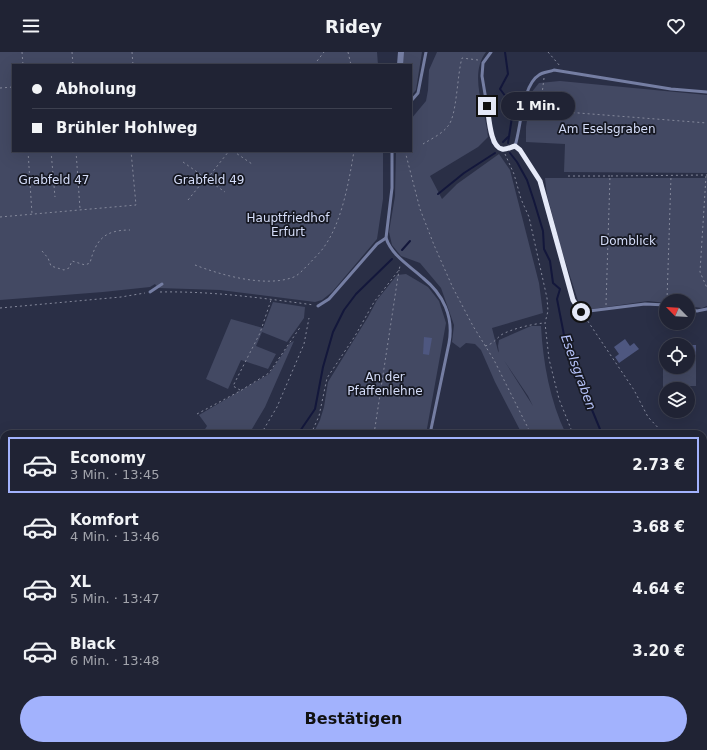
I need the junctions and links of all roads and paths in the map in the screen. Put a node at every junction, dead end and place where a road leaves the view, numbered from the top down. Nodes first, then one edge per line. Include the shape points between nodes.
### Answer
1 (22, 52) edge
2 (72, 52) edge
3 (132, 52) edge
4 (324, 52) edge
5 (348, 52) edge
6 (400, 52) edge
7 (426, 52) edge
8 (491, 52) edge
9 (548, 52) edge
10 (484, 61) junction
11 (23, 64) edge
12 (73, 64) edge
13 (133, 64) edge
14 (315, 64) edge
15 (351, 64) edge
16 (400, 64) edge
17 (545, 73) junction
18 (567, 74) junction
19 (12, 87) edge
20 (0, 88) edge
21 (707, 92) edge
22 (412, 100) edge
23 (707, 123) edge
24 (423, 144) dead end
25 (515, 146) junction
26 (504, 150) junction
27 (28, 152) edge
28 (51, 152) edge
29 (76, 152) edge
30 (131, 152) edge
31 (228, 152) edge
32 (234, 152) edge
33 (354, 152) edge
34 (392, 152) edge
35 (405, 152) edge
36 (184, 162) dead end
37 (252, 164) dead end
38 (671, 175) junction
39 (707, 175) edge
40 (568, 176) dead end
41 (610, 176) junction
42 (206, 179) junction
43 (225, 192) dead end
44 (55, 197) dead end
45 (188, 200) dead end
46 (80, 210) junction
47 (32, 215) junction
48 (0, 217) edge
49 (130, 230) dead end
50 (386, 238) junction
51 (42, 251) dead end
52 (401, 260) junction
53 (195, 266) dead end
54 (399, 270) junction
55 (162, 284) dead end
56 (707, 288) edge
57 (150, 292) junction
58 (667, 294) edge
59 (271, 299) junction
60 (659, 305) edge
61 (318, 306) joint
62 (0, 308) edge
63 (606, 309) junction
64 (707, 309) edge
65 (695, 311) edge
66 (581, 312) junction
67 (309, 318) dead end
68 (545, 323) junction
69 (301, 326) dead end
70 (485, 346) junction
71 (240, 391) junction
72 (196, 414) dead end
73 (263, 430) edge
74 (313, 430) edge
75 (375, 430) edge
76 (431, 430) edge
77 (528, 430) edge
78 (571, 430) edge
79 (660, 430) edge

1 - 11 path
2 - 12 path
3 - 13 path
4 - 14 path
5 - 15 path
6 - 16 street
7 - 22 lane via 418,93
8 - 10 lane
9 - 18 path
10 - 24 path via 462,58 453,118 443,131
10 - 26 lane via 482,76 493,142
17 - 18 lane via 554,70
17 - 23 path via 540,110
17 - 25 lane via 539,75 531,84 524,100
18 - 21 lane
19 - 20 path
25 - 26 lane
25 - 66 lane via 540,181 573,300
26 - 68 path via 530,218 547,298 548,311
27 - 47 path
28 - 44 path
29 - 46 path
30 - 46 path via 136,206
31 - 42 path
32 - 37 path
33 - 53 path via 347,192 330,238 324,248 298,274 277,281 258,280 230,277
34 - 50 lane via 392,188
35 - 70 path via 420,209 434,245 456,294
36 - 42 path
38 - 39 path
38 - 41 path
38 - 58 path
39 - 56 path via 700,272
40 - 41 path
41 - 63 path
42 - 43 path
42 - 45 path
46 - 47 path
47 - 48 path
49 - 51 path via 115,230 104,236 93,252 90,263 85,265 72,261 69,268 64,270 51,266
50 - 52 lane via 388,245
50 - 61 lane via 377,244 330,299
52 - 54 path
52 - 76 lane via 424,278 443,300 450,325 450,338
54 - 74 path via 374,302 327,378 319,416
54 - 75 path
55 - 57 lane
57 - 59 path via 196,291
57 - 62 path
59 - 61 path
59 - 71 path via 260,333 232,386
60 - 63 lane
63 - 66 lane
64 - 65 lane
66 - 79 path via 634,390 648,416
67 - 73 path via 304,344 277,408
68 - 70 path via 508,332 491,345
68 - 78 path via 549,359 561,405
69 - 71 path via 269,372
70 - 77 path
71 - 72 path

